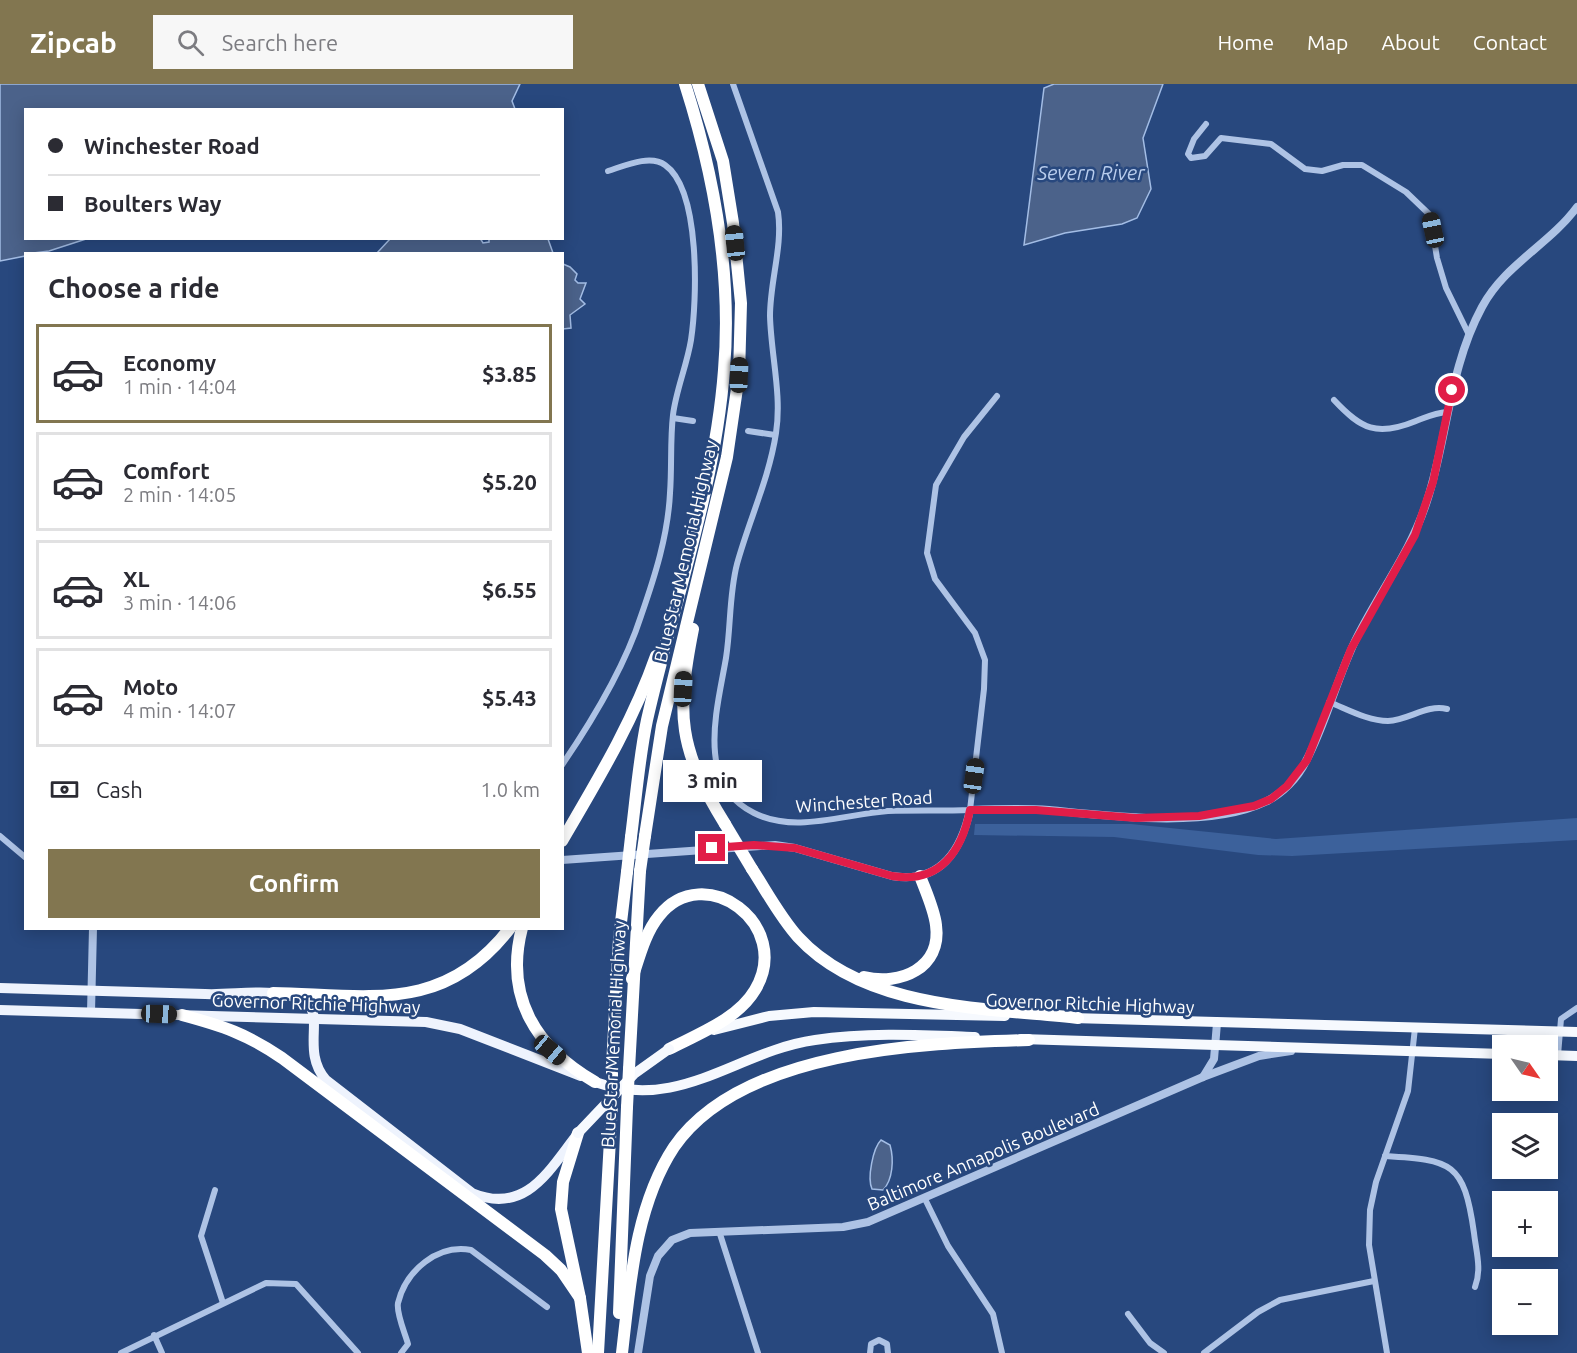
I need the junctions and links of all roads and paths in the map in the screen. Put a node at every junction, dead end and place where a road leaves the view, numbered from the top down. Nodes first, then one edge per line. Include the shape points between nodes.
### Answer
1 (685, 84) edge
2 (698, 84) edge
3 (733, 84) edge
4 (1206, 124) dead end
5 (608, 171) dead end
6 (1577, 207) edge
7 (1469, 335) junction
8 (997, 396) dead end
9 (1334, 400) dead end
10 (1447, 412) junction
11 (673, 418) junction
12 (693, 421) dead end
13 (748, 431) dead end
14 (775, 435) junction
15 (727, 457) junction
16 (680, 593) junction
17 (1329, 702) junction
18 (1447, 709) dead end
19 (564, 762) edge
20 (970, 810) junction
21 (0, 836) edge
22 (564, 838) edge
23 (24, 856) edge
24 (564, 860) edge
25 (920, 876) junction
26 (93, 930) edge
27 (508, 930) edge
28 (522, 930) edge
29 (825, 960) junction
30 (632, 979) junction
31 (0, 988) edge
32 (91, 990) junction
33 (273, 993) junction
34 (1577, 1008) edge
35 (0, 1010) edge
36 (91, 1012) junction
37 (182, 1015) junction
38 (1078, 1018) junction
39 (314, 1021) junction
40 (1217, 1023) junction
41 (1415, 1028) junction
42 (1558, 1031) junction
43 (1577, 1032) edge
44 (1557, 1035) edge
45 (1029, 1040) junction
46 (1215, 1045) junction
47 (1308, 1048) junction
48 (669, 1050) junction
49 (1414, 1052) junction
50 (1492, 1054) edge
51 (1558, 1055) edge
52 (1577, 1056) edge
53 (1203, 1077) junction
54 (595, 1082) junction
55 (578, 1133) junction
56 (1385, 1156) junction
57 (215, 1190) dead end
58 (926, 1199) junction
59 (719, 1231) junction
60 (1374, 1281) junction
61 (1475, 1287) dead end
62 (580, 1298) junction
63 (223, 1303) junction
64 (547, 1307) dead end
65 (1128, 1314) dead end
66 (154, 1335) junction
67 (121, 1353) edge
68 (162, 1353) edge
69 (358, 1353) edge
70 (401, 1353) edge
71 (588, 1353) edge
72 (598, 1353) edge
73 (620, 1353) edge
74 (638, 1353) edge
75 (758, 1353) edge
76 (870, 1353) edge
77 (888, 1353) edge
78 (1002, 1353) edge
79 (1164, 1353) edge
80 (1204, 1353) edge
81 (1387, 1353) edge

1 - 16 highway, Blue Star Memorial Highway via 707,164 726,298 724,370 712,453
2 - 15 highway, Blue Star Memorial Highway via 723,161 741,303 739,375
3 - 14 street, Winchester Road via 772,194 780,229 770,314 777,401
4 - 7 street via 1194,139 1188,154 1191,158 1205,156 1221,138 1254,140 1271,144 1305,169 1322,171 1362,165 1406,192 1430,215 1446,288
5 - 11 street via 632,163 664,164 677,178 687,206 696,276 694,313
6 - 7 street, Winchester Road via 1501,279 1482,306
7 - 10 street, Winchester Road
8 - 20 street via 964,437 936,485 927,552 935,579 975,633 985,660
9 - 10 street via 1354,421 1380,430
10 - 17 street, Winchester Road via 1433,482 1418,528 1357,637
11 - 12 street
11 - 19 street via 667,523 654,578 619,664
13 - 14 street
14 - 20 street, Winchester Road via 730,597 713,753 717,772 743,807 781,822 814,822 891,811
15 - 29 highway, bridge via 684,674 684,735 703,789 752,869 799,938
15 - 30 highway, Blue Star Memorial Highway, bridge via 662,726 640,871
16 - 22 highway via 644,690
16 - 72 highway, Blue Star Memorial Highway, bridge via 647,722 619,939
17 - 18 street via 1387,721 1436,706
17 - 20 street, Winchester Road via 1300,770 1279,793 1254,806 1215,814 1136,818 1036,810
20 - 25 street via 957,849 943,864
21 - 23 street
24 - 25 street via 775,845 892,876
25 - 29 highway via 936,926 932,952 919,970 890,980 872,979
26 - 32 street
27 - 33 highway via 470,970 416,993
28 - 54 highway via 518,986 530,1021 550,1050
29 - 38 highway via 869,985 937,1003
30 - 48 highway via 659,915 688,897 712,896 735,905 750,915 760,932 765,954 755,991 726,1017
30 - 73 highway, Blue Star Memorial Highway, bridge
31 - 32 main road, Governor Ritchie Highway
32 - 33 main road, Governor Ritchie Highway
32 - 36 street
33 - 39 main road, Governor Ritchie Highway via 308,1004
34 - 42 street via 1561,1019
35 - 36 main road, Governor Ritchie Highway
36 - 37 main road, Governor Ritchie Highway
37 - 39 main road, Governor Ritchie Highway
37 - 62 highway via 252,1037 282,1058 545,1255
38 - 40 highway, Governor Ritchie Highway
38 - 48 highway, Governor Ritchie Highway via 813,1012 769,1016 723,1027
39 - 54 main road, Governor Ritchie Highway via 426,1022 460,1029
39 - 55 main road via 313,1055 321,1075 472,1194 498,1201 525,1193
40 - 41 highway, Governor Ritchie Highway
40 - 46 street
41 - 42 highway, Governor Ritchie Highway
41 - 49 street
42 - 43 highway, Governor Ritchie Highway
42 - 44 street
45 - 46 highway, Governor Ritchie Highway
45 - 54 highway, Governor Ritchie Highway via 892,1034 814,1040 783,1047 680,1087 641,1090
45 - 73 highway via 917,1044 858,1053 770,1079 714,1107 675,1147 652,1193 629,1287
46 - 47 highway, Governor Ritchie Highway
46 - 53 street via 1214,1059
47 - 49 highway, Governor Ritchie Highway
47 - 53 street, Baltimore Annapolis Boulevard via 1259,1056
48 - 55 highway, Governor Ritchie Highway, bridge via 634,1074
49 - 50 highway, Governor Ritchie Highway
49 - 56 street via 1408,1091
51 - 52 highway
53 - 58 street, Baltimore Annapolis Boulevard
55 - 62 highway via 563,1182 561,1209
56 - 60 street via 1370,1210
56 - 61 street via 1428,1158 1441,1162 1461,1179 1480,1275
57 - 63 street via 201,1236
58 - 59 street, Baltimore Annapolis Boulevard via 886,1216 843,1227
58 - 78 street via 948,1246 993,1314
59 - 74 street, Baltimore Annapolis Boulevard via 682,1235 658,1256 647,1291
59 - 75 street
60 - 80 street via 1280,1300
60 - 81 street
62 - 71 highway
63 - 66 street
63 - 69 street via 266,1283 296,1284
64 - 70 street via 471,1250 458,1247 438,1252 412,1273 398,1304 408,1344
65 - 79 street via 1150,1343
66 - 67 street
66 - 68 street
76 - 77 street via 871,1344 879,1340 887,1344

